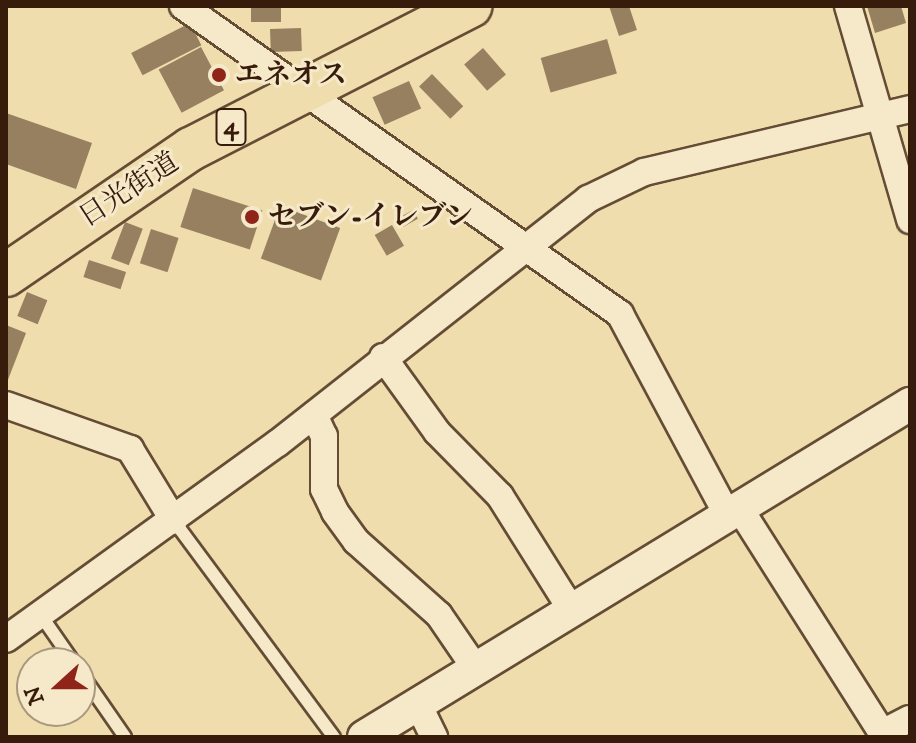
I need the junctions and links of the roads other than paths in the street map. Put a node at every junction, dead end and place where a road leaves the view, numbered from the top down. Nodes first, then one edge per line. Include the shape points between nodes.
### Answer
1 (183, 6) edge
2 (471, 6) edge
3 (848, 6) edge
4 (299, 90) junction
5 (910, 109) edge
6 (879, 116) junction
7 (910, 220) edge
8 (525, 251) junction
9 (6, 275) edge
10 (383, 357) junction
11 (910, 404) edge
12 (6, 405) edge
13 (314, 415) junction
14 (734, 512) junction
15 (174, 521) junction
16 (572, 611) junction
17 (40, 614) junction
18 (6, 639) edge
19 (63, 647) edge
20 (476, 669) junction
21 (96, 695) edge
22 (418, 704) junction
23 (910, 719) edge
24 (125, 737) edge
25 (334, 737) edge
26 (364, 737) edge
27 (434, 737) edge

1 - 4 street
2 - 4 highway, 日光街道 / 4
3 - 6 street
4 - 8 street
4 - 9 highway, 日光街道 / 4 via 191,149
5 - 6 street
6 - 7 street
6 - 8 street via 644,172 588,199
8 - 10 street
8 - 14 street via 634,330
10 - 13 street
10 - 16 street via 437,432 500,496
11 - 14 street
12 - 15 street via 130,449
13 - 15 street
13 - 20 street via 324,436 324,489 335,512 356,541 439,615
14 - 16 street
14 - 23 street via 882,733
15 - 17 street
15 - 25 lane
16 - 20 street
17 - 18 street
17 - 19 lane
20 - 22 street
21 - 24 lane
22 - 26 street
22 - 27 street

